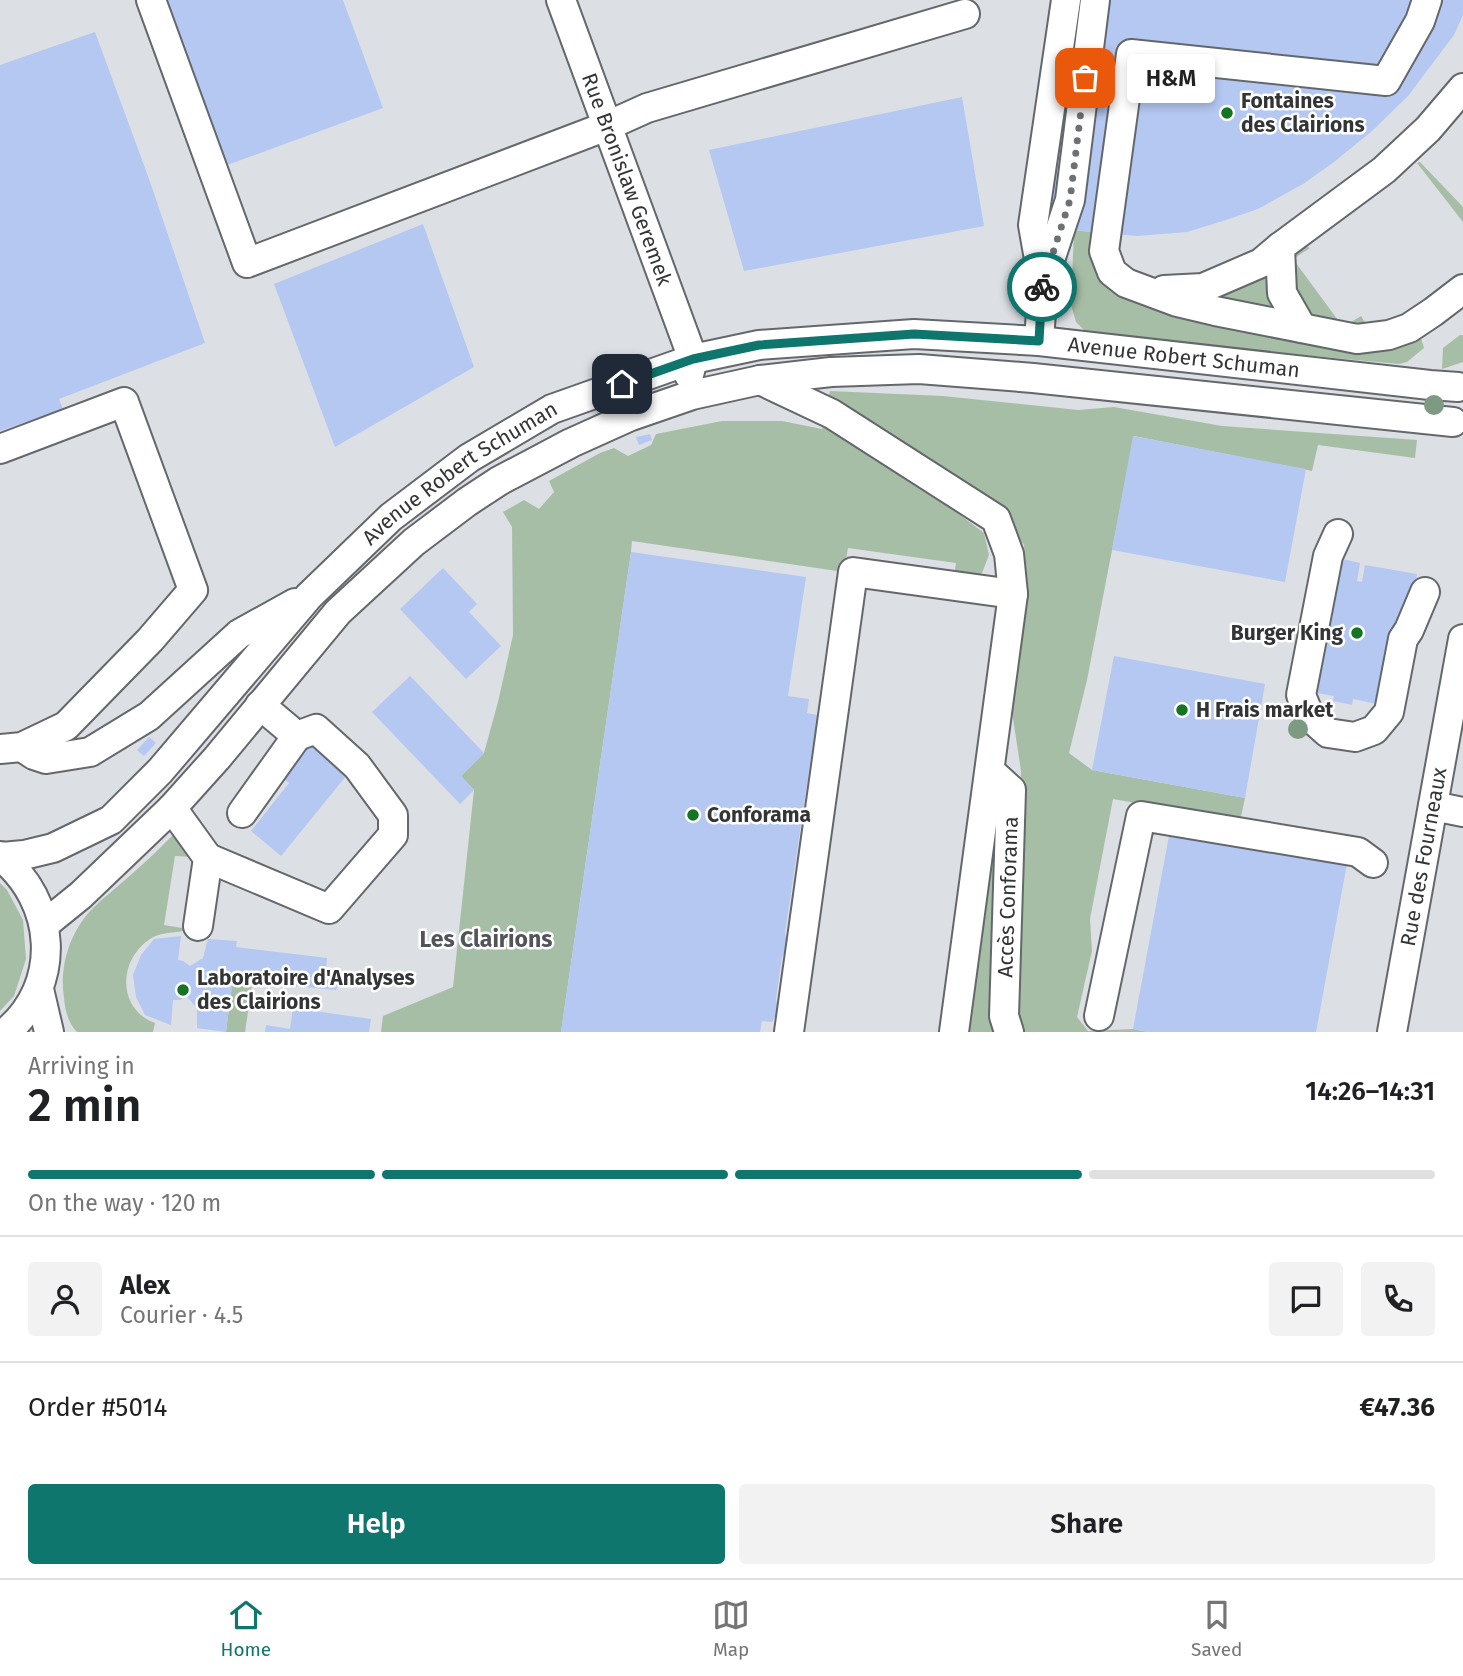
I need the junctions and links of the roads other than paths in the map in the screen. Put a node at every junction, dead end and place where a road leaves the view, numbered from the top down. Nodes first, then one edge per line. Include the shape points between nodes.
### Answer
1 (151, 0) edge
2 (561, 0) edge
3 (1066, 0) edge
4 (1095, 0) edge
5 (1427, 0) edge
6 (965, 14) dead end
7 (1463, 88) edge
8 (607, 126) junction
9 (1280, 247) junction
10 (1043, 282) junction
11 (1463, 289) edge
12 (1148, 291) junction
13 (1302, 328) junction
14 (1039, 341) junction
15 (693, 359) junction
16 (760, 380) junction
17 (1460, 384) edge
18 (631, 416) junction
19 (1458, 433) edge
20 (0, 449) edge
21 (1338, 534) dead end
22 (1425, 592) dead end
23 (1013, 594) junction
24 (309, 596) junction
25 (1463, 639) edge
26 (260, 705) junction
27 (85, 706) junction
28 (121, 733) junction
29 (297, 736) junction
30 (11, 748) edge
31 (990, 771) junction
32 (1433, 806) junction
33 (172, 808) junction
34 (1463, 812) edge
35 (242, 813) dead end
36 (1, 857) edge
37 (208, 858) junction
38 (1373, 863) dead end
39 (44, 925) junction
40 (198, 926) dead end
41 (39, 989) junction
42 (1099, 1016) dead end
43 (6, 1032) edge
44 (49, 1032) edge
45 (789, 1032) edge
46 (954, 1032) edge
47 (1009, 1032) edge
48 (1392, 1032) edge

1 - 8 street via 247,263
2 - 8 street, Rue Bronislaw Geremek
3 - 10 street via 1033,225
4 - 10 street via 1070,200
5 - 12 street via 1386,81 1131,54 1104,251 1112,272
6 - 8 street via 648,108
7 - 9 street via 1429,129 1384,170
8 - 15 street, Rue Bronislaw Geremek
9 - 12 street via 1261,263 1203,288
9 - 13 street via 1282,293
10 - 14 street
11 - 13 street via 1409,328 1389,335 1357,339
12 - 13 street via 1177,302
14 - 15 street, Avenue Robert Schuman via 914,334 759,345
14 - 17 street, Avenue Robert Schuman via 1430,385
15 - 18 street via 687,380
15 - 24 street, Avenue Robert Schuman via 552,409 469,458 391,517
16 - 18 street, Avenue Robert Schuman via 692,395
16 - 19 street, Avenue Robert Schuman via 919,369 1033,378
16 - 23 street via 832,414 996,519 1009,554
17 - 19 street via 1452,404
18 - 26 street, Avenue Robert Schuman via 499,481 414,542 338,612
20 - 27 street via 124,402 193,590
21 - 22 street via 1328,556 1301,695 1310,717 1328,733 1356,737 1374,730 1389,712 1404,639
23 - 31 street
23 - 45 street via 853,572
24 - 28 street via 239,634 149,716
24 - 36 street, Avenue Robert Schuman via 160,771 111,820 53,848
25 - 32 street, Rue des Fourneaux
26 - 29 street
26 - 33 street, Avenue Robert Schuman
27 - 28 street
27 - 30 street via 66,726
28 - 30 street via 90,752 46,759
29 - 35 street
29 - 37 street via 316,729 357,766 393,815 393,835 329,909
31 - 46 street
31 - 47 street, Accès Conforama via 1011,790 1004,1016
32 - 34 street
32 - 48 street, Rue des Fourneaux
33 - 37 street
33 - 39 street, Avenue Robert Schuman
36 - 39 street via 22,876
37 - 40 street
38 - 42 street via 1358,852 1142,816
39 - 41 street via 46,957
41 - 43 street via 19,1021
41 - 44 street

